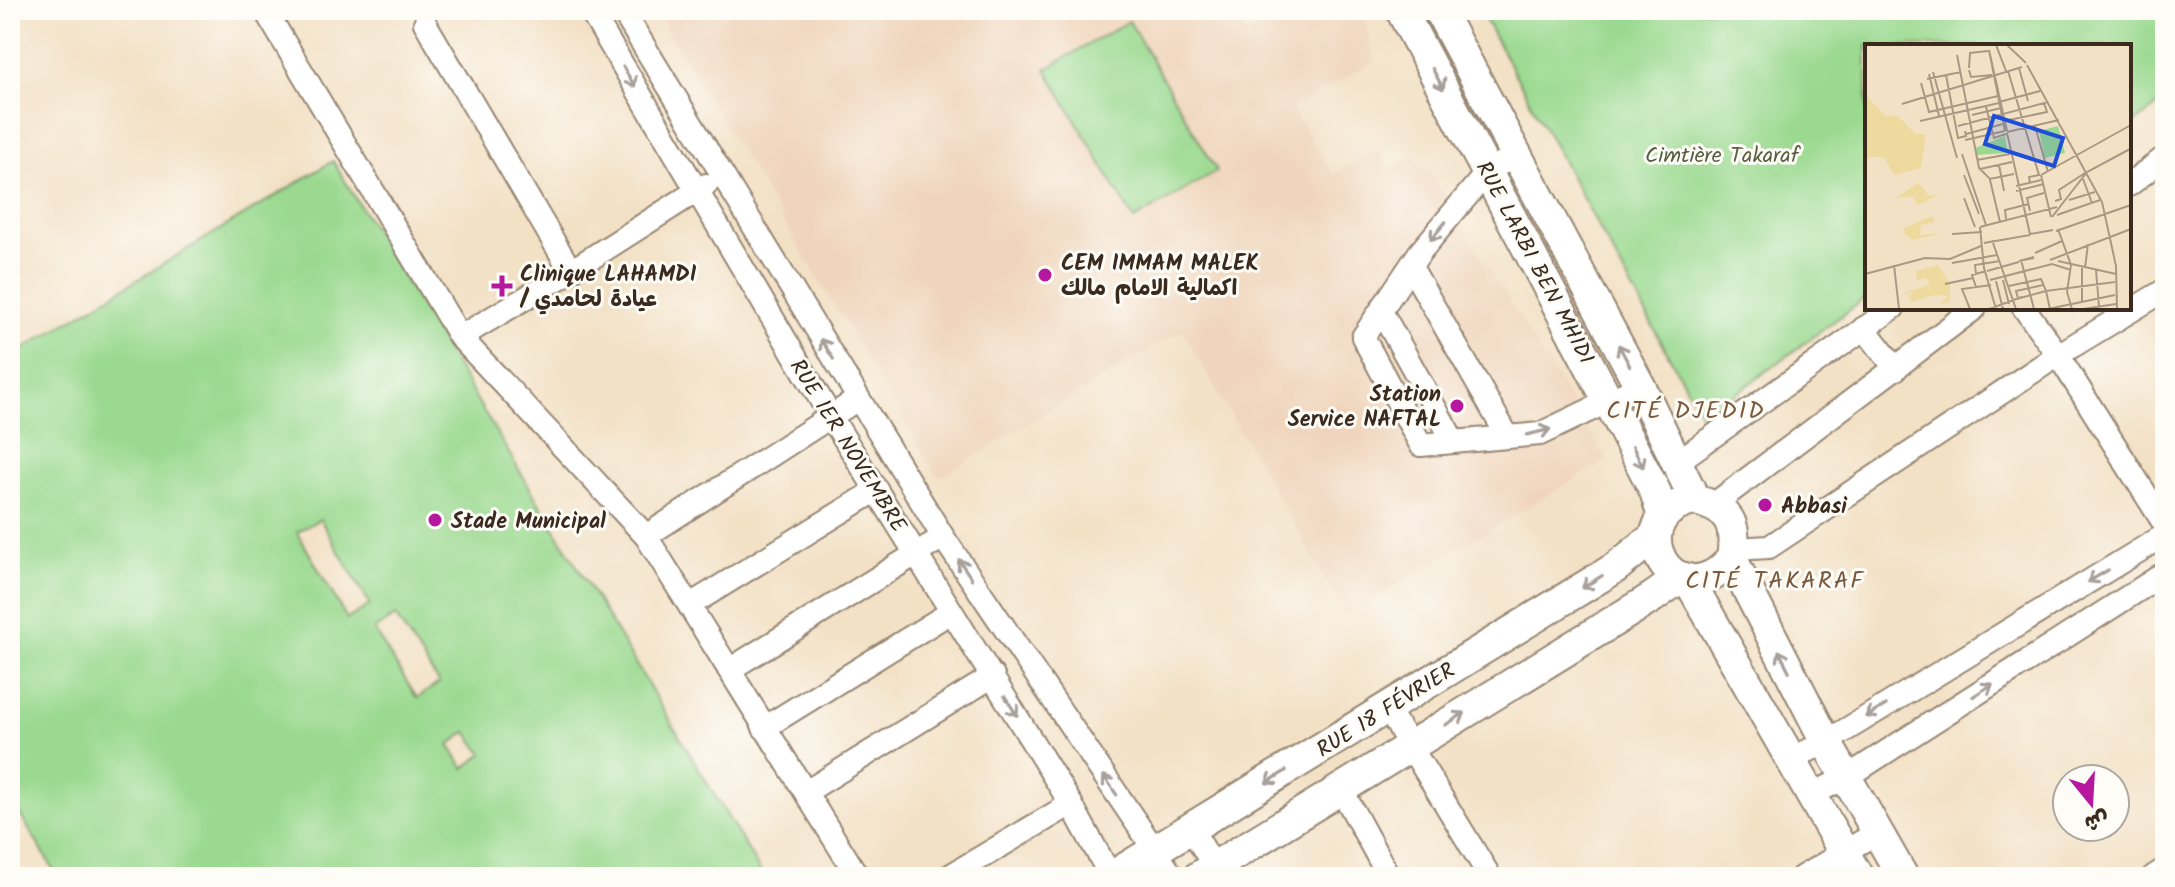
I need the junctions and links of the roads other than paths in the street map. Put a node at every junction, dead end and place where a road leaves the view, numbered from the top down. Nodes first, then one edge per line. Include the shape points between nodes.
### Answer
1 (265, 10) edge
2 (590, 10) edge
3 (622, 10) edge
4 (1401, 10) edge
5 (1439, 10) edge
6 (425, 23) dead end
7 (1518, 154) junction
8 (2165, 157) edge
9 (1488, 171) junction
10 (721, 176) junction
11 (2131, 183) edge
12 (695, 192) junction
13 (1411, 267) junction
14 (571, 271) junction
15 (788, 287) junction
16 (2165, 290) edge
17 (763, 304) junction
18 (1890, 310) edge
19 (1972, 310) edge
20 (2025, 310) edge
21 (1864, 328) junction
22 (460, 337) junction
23 (2058, 355) junction
24 (1896, 369) junction
25 (1640, 386) junction
26 (858, 399) junction
27 (1609, 402) junction
28 (831, 417) junction
29 (1508, 437) junction
30 (1677, 462) junction
31 (877, 490) junction
32 (1704, 502) junction
33 (2165, 525) edge
34 (1659, 526) junction
35 (2165, 535) edge
36 (646, 536) junction
37 (943, 537) junction
38 (916, 554) junction
39 (1733, 554) junction
40 (2165, 573) edge
41 (1684, 578) junction
42 (690, 605) junction
43 (951, 612) junction
44 (729, 670) junction
45 (993, 676) junction
46 (1387, 708) junction
47 (764, 728) junction
48 (1826, 742) junction
49 (1411, 746) junction
50 (1789, 760) junction
51 (1847, 777) junction
52 (1341, 789) junction
53 (806, 792) junction
54 (1811, 795) junction
55 (1071, 804) junction
56 (1192, 829) junction
57 (1878, 832) junction
58 (1153, 850) junction
59 (1851, 864) edge
60 (2165, 869) edge
61 (1210, 874) edge
62 (858, 877) edge
63 (948, 877) edge
64 (1111, 877) edge
65 (1173, 877) edge
66 (1389, 877) edge
67 (1490, 877) edge
68 (1802, 877) edge
69 (1903, 877) edge
70 (2153, 877) edge

1 - 22 street
2 -> 12 street, RUE 1ER NOVEMBRE
3 - 10 street, RUE 1ER NOVEMBRE
4 -> 9 street, RUE LARBI BEN MHIDI
5 - 7 street, RUE LARBI BEN MHIDI
6 - 14 street
7 - 9 street
25 -> 7 street, RUE LARBI BEN MHIDI
8 - 11 street
9 -> 13 street
9 - 27 street, RUE LARBI BEN MHIDI
10 - 12 street
10 - 15 street, RUE 1ER NOVEMBRE
12 - 14 street
12 - 17 street, RUE 1ER NOVEMBRE
13 - 29 street
13 - 29 street via 1363,337 1421,445
14 - 22 street
15 - 17 street
26 -> 15 street, RUE 1ER NOVEMBRE
16 - 23 street
17 - 28 street, RUE 1ER NOVEMBRE
18 - 21 street
19 - 24 street
20 - 23 street
21 - 24 street
21 - 30 street
22 - 36 street
23 - 33 street
23 - 39 street via 1769,547
24 - 32 street
25 - 27 street
25 - 30 street, RUE LARBI BEN MHIDI
26 - 28 street
26 - 37 street, RUE 1ER NOVEMBRE
29 -> 27 street via 1540,434
27 -> 34 street, RUE LARBI BEN MHIDI via 1655,491
28 - 31 street, RUE 1ER NOVEMBRE
28 - 36 street
30 - 32 street, RUE LARBI BEN MHIDI
31 - 38 street, RUE 1ER NOVEMBRE
31 - 42 street
32 - 34 street via 1672,508
32 - 39 street via 1729,520
34 - 41 street via 1655,547 1664,565
34 -> 46 street, RUE 18 FÉVRIER via 1615,568
35 -> 48 street
36 - 42 street
37 - 38 street
58 -> 37 street, RUE 1ER NOVEMBRE
38 - 43 street, RUE 1ER NOVEMBRE
38 - 44 street
39 - 41 street via 1712,576
48 -> 39 street
51 -> 40 street
49 -> 41 street, RUE 18 FÉVRIER
41 - 50 street
42 - 44 street
43 - 45 street, RUE 1ER NOVEMBRE
43 - 47 street
44 - 47 street
45 - 53 street
45 -> 55 street, RUE 1ER NOVEMBRE
46 - 49 street
46 -> 56 street, RUE 18 FÉVRIER
47 - 53 street
48 - 50 street
48 - 51 street
49 - 52 street, RUE 18 FÉVRIER
49 - 67 street
50 - 54 street
51 - 54 street
51 - 57 street
52 - 61 street, RUE 18 FÉVRIER
52 - 66 street
53 - 62 street
54 - 59 street
55 - 63 street
55 - 64 street, RUE 1ER NOVEMBRE
56 - 58 street, RUE 18 FÉVRIER
56 - 61 street
57 - 59 street
57 - 69 street
58 - 64 street, RUE 18 FÉVRIER
58 - 65 street, RUE 1ER NOVEMBRE
59 - 68 street
60 - 70 street

